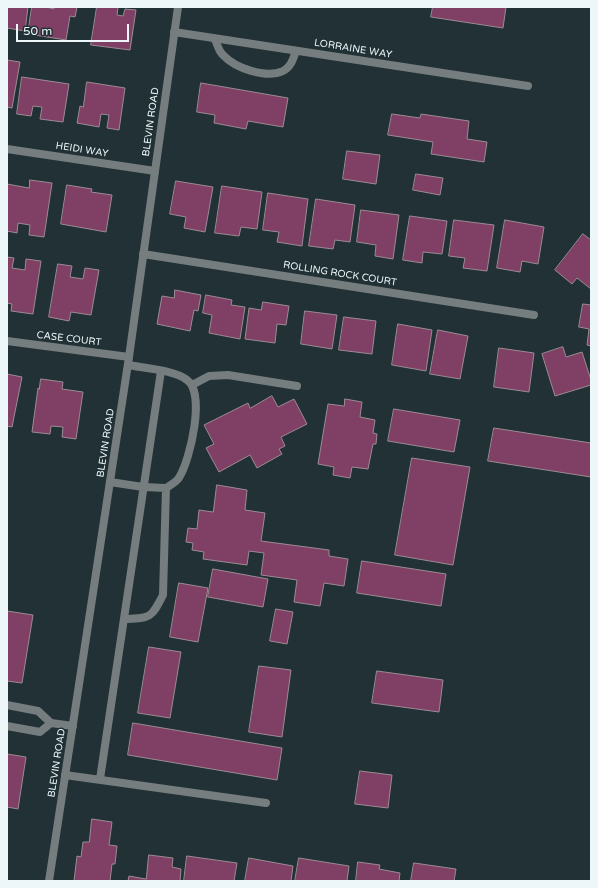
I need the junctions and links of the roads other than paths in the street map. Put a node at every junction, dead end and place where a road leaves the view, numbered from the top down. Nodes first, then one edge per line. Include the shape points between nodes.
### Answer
1 (178, 7) edge
2 (174, 32) junction
3 (215, 39) junction
4 (296, 51) junction
5 (528, 86) dead end
6 (7, 149) edge
7 (155, 171) junction
8 (143, 254) junction
9 (534, 315) dead end
10 (7, 341) edge
11 (129, 361) junction
12 (161, 371) junction
13 (192, 385) junction
14 (297, 386) dead end
15 (110, 482) junction
16 (143, 487) junction
17 (166, 488) junction
18 (124, 619) junction
19 (7, 705) edge
20 (51, 724) junction
21 (7, 726) edge
22 (73, 726) junction
23 (65, 775) junction
24 (100, 779) junction
25 (266, 803) dead end
26 (49, 881) edge

1 - 2 street, BLEVIN ROAD
2 - 3 street, LORRAINE WAY
2 - 7 street, BLEVIN ROAD
3 - 4 street, LORRAINE WAY
3 - 4 street via 222,55 238,66 266,74 283,71 292,63
4 - 5 street, LORRAINE WAY
6 - 7 street, HEIDI WAY
7 - 8 street, BLEVIN ROAD
8 - 9 street, ROLLING ROCK COURT
8 - 11 street, BLEVIN ROAD
10 - 11 street, CASE COURT
11 - 12 street, CASE COURT
11 - 15 street, BLEVIN ROAD
12 - 13 street, CASE COURT via 188,380
12 - 16 street
13 - 14 street via 210,376 228,375
13 - 17 street via 196,406 191,446 180,478
15 - 16 street
15 - 22 street, BLEVIN ROAD
16 - 17 street
16 - 18 street
17 - 18 street via 163,595 155,610 145,618
18 - 24 street
19 - 20 street via 38,711
20 - 21 street via 40,732
20 - 22 street
22 - 23 street, BLEVIN ROAD
23 - 24 street
23 - 26 street, BLEVIN ROAD
24 - 25 street

